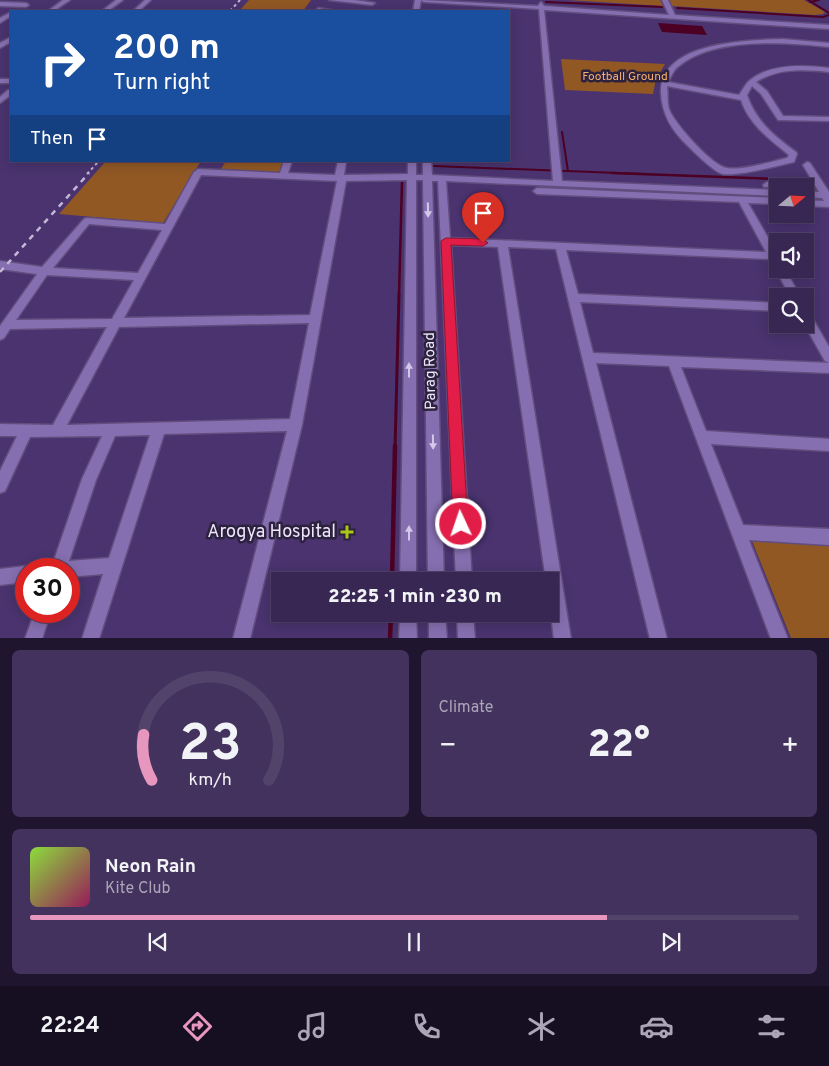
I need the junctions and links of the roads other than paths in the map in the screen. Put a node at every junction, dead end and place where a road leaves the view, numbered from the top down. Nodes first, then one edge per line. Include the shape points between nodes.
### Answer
1 (67, 0) edge
2 (120, 0) edge
3 (126, 0) edge
4 (148, 0) edge
5 (332, 0) edge
6 (468, 0) edge
7 (666, 0) edge
8 (372, 2) edge
9 (424, 2) edge
10 (0, 4) edge
11 (541, 6) junction
12 (18, 10) edge
13 (52, 10) edge
14 (106, 10) edge
15 (113, 10) edge
16 (137, 10) edge
17 (672, 15) junction
18 (829, 22) edge
19 (829, 27) edge
20 (829, 45) edge
21 (829, 70) edge
22 (752, 82) junction
23 (664, 83) junction
24 (10, 86) edge
25 (10, 93) edge
26 (0, 94) edge
27 (744, 98) junction
28 (0, 102) edge
29 (829, 119) edge
30 (222, 162) edge
31 (288, 162) edge
32 (342, 162) edge
33 (412, 162) edge
34 (808, 165) dead end
35 (427, 170) edge
36 (216, 173) junction
37 (283, 176) junction
38 (411, 177) junction
39 (340, 178) junction
40 (558, 180) junction
41 (442, 183) junction
42 (769, 185) edge
43 (814, 190) edge
44 (769, 192) edge
45 (814, 194) edge
46 (827, 195) edge
47 (742, 200) junction
48 (814, 200) edge
49 (769, 201) edge
50 (168, 227) junction
51 (446, 241) junction
52 (502, 244) junction
53 (560, 246) junction
54 (769, 249) edge
55 (769, 260) edge
56 (0, 265) edge
57 (44, 271) junction
58 (141, 277) junction
59 (573, 298) junction
60 (769, 307) edge
61 (315, 319) junction
62 (115, 324) junction
63 (4, 330) edge
64 (814, 331) edge
65 (588, 358) junction
66 (829, 358) edge
67 (673, 362) junction
68 (829, 368) edge
69 (295, 425) junction
70 (158, 428) junction
71 (0, 430) edge
72 (111, 430) junction
73 (26, 431) junction
74 (57, 431) junction
75 (702, 437) junction
76 (829, 444) edge
77 (0, 486) edge
78 (739, 532) junction
79 (829, 538) edge
80 (63, 558) edge
81 (114, 565) junction
82 (80, 568) edge
83 (408, 572) edge
84 (436, 572) edge
85 (464, 572) edge
86 (15, 575) edge
87 (0, 577) edge
88 (408, 622) edge
89 (437, 622) edge
90 (466, 622) edge
91 (39, 623) edge
92 (33, 638) edge
93 (90, 638) edge
94 (241, 638) edge
95 (408, 638) edge
96 (438, 638) edge
97 (467, 638) edge
98 (563, 638) edge
99 (660, 638) edge
100 (780, 638) edge

1 - 13 street
2 - 14 street
3 - 15 street
4 - 16 street
5 - 8 street
6 - 11 street
7 - 17 street
9 - 11 street
10 - 12 street via 26,5
11 - 17 street
11 - 40 street
17 - 18 street
17 - 19 street
20 - 23 street via 760,41 718,47 682,60 670,71
21 - 22 street via 790,70 767,74
22 - 27 street
22 - 29 street via 764,92 781,118
23 - 27 street
23 - 27 street via 665,108 675,126 723,171 791,160 793,154 758,125 747,110
24 - 26 street
25 - 28 street
30 - 36 street
31 - 37 street
32 - 39 street
33 - 38 street, Parag Road
34 - 46 street
35 - 38 street
35 - 40 street
35 - 41 street
35 -> 84 street, Parag Road
36 - 37 street
36 - 50 street via 198,172
37 - 39 street
38 - 39 street
83 -> 38 street, Parag Road
39 - 61 street
40 - 41 street
40 - 42 street
40 - 44 street
41 - 47 street
41 - 51 street
43 - 46 street
45 - 46 street
46 - 48 street
47 - 49 street
47 - 54 street
50 - 57 street via 87,221
50 - 58 street
51 - 52 street
51 - 85 street
52 - 53 street
52 - 98 street
53 - 55 street
53 - 59 street
56 - 57 street
57 - 58 street
57 - 63 street
58 - 62 street
59 - 60 street
59 - 65 street
61 - 62 street
61 - 69 street
62 - 63 street
62 - 74 street
64 - 66 street
65 - 67 street
65 - 99 street
67 - 68 street
67 - 75 street
69 - 70 street
69 - 94 street
70 - 72 street
70 - 81 street
71 - 73 street
72 - 74 street
72 - 80 street via 89,479
73 - 74 street
73 - 77 street
75 - 76 street
75 - 78 street
78 - 79 street
78 - 100 street
81 - 82 street
81 - 93 street
86 - 87 street
88 - 95 street
89 - 96 street
90 - 97 street
91 - 92 street

